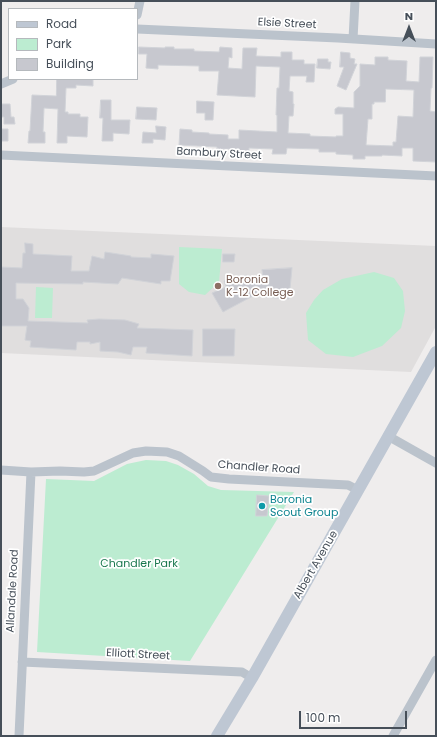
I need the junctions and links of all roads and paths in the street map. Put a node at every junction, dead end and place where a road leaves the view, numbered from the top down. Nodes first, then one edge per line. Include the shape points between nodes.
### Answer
1 (355, 1) edge
2 (138, 29) edge
3 (352, 39) junction
4 (436, 44) edge
5 (11, 80) edge
6 (1, 84) edge
7 (1, 155) edge
8 (436, 176) edge
9 (436, 352) edge
10 (388, 436) junction
11 (436, 463) edge
12 (1, 470) edge
13 (31, 472) junction
14 (358, 490) junction
15 (436, 660) edge
16 (22, 662) junction
17 (252, 678) junction
18 (19, 736) edge
19 (217, 736) edge
20 (392, 736) edge

1 - 3 street
2 - 3 street, Elsie Street
3 - 4 street, Elsie Street
5 - 6 street
7 - 8 street, Bambury Street
9 - 10 main road, Albert Avenue
10 - 11 street
10 - 14 main road, Albert Avenue
12 - 13 street, Chandler Road
13 - 14 street, Chandler Road via 94,471 134,453 167,452 179,456 211,477 348,485
13 - 16 street, Allandale Road
14 - 17 main road, Albert Avenue
15 - 20 street
16 - 17 street, Elliott Street via 242,672
16 - 18 street, Allandale Road
17 - 19 main road, Albert Avenue

